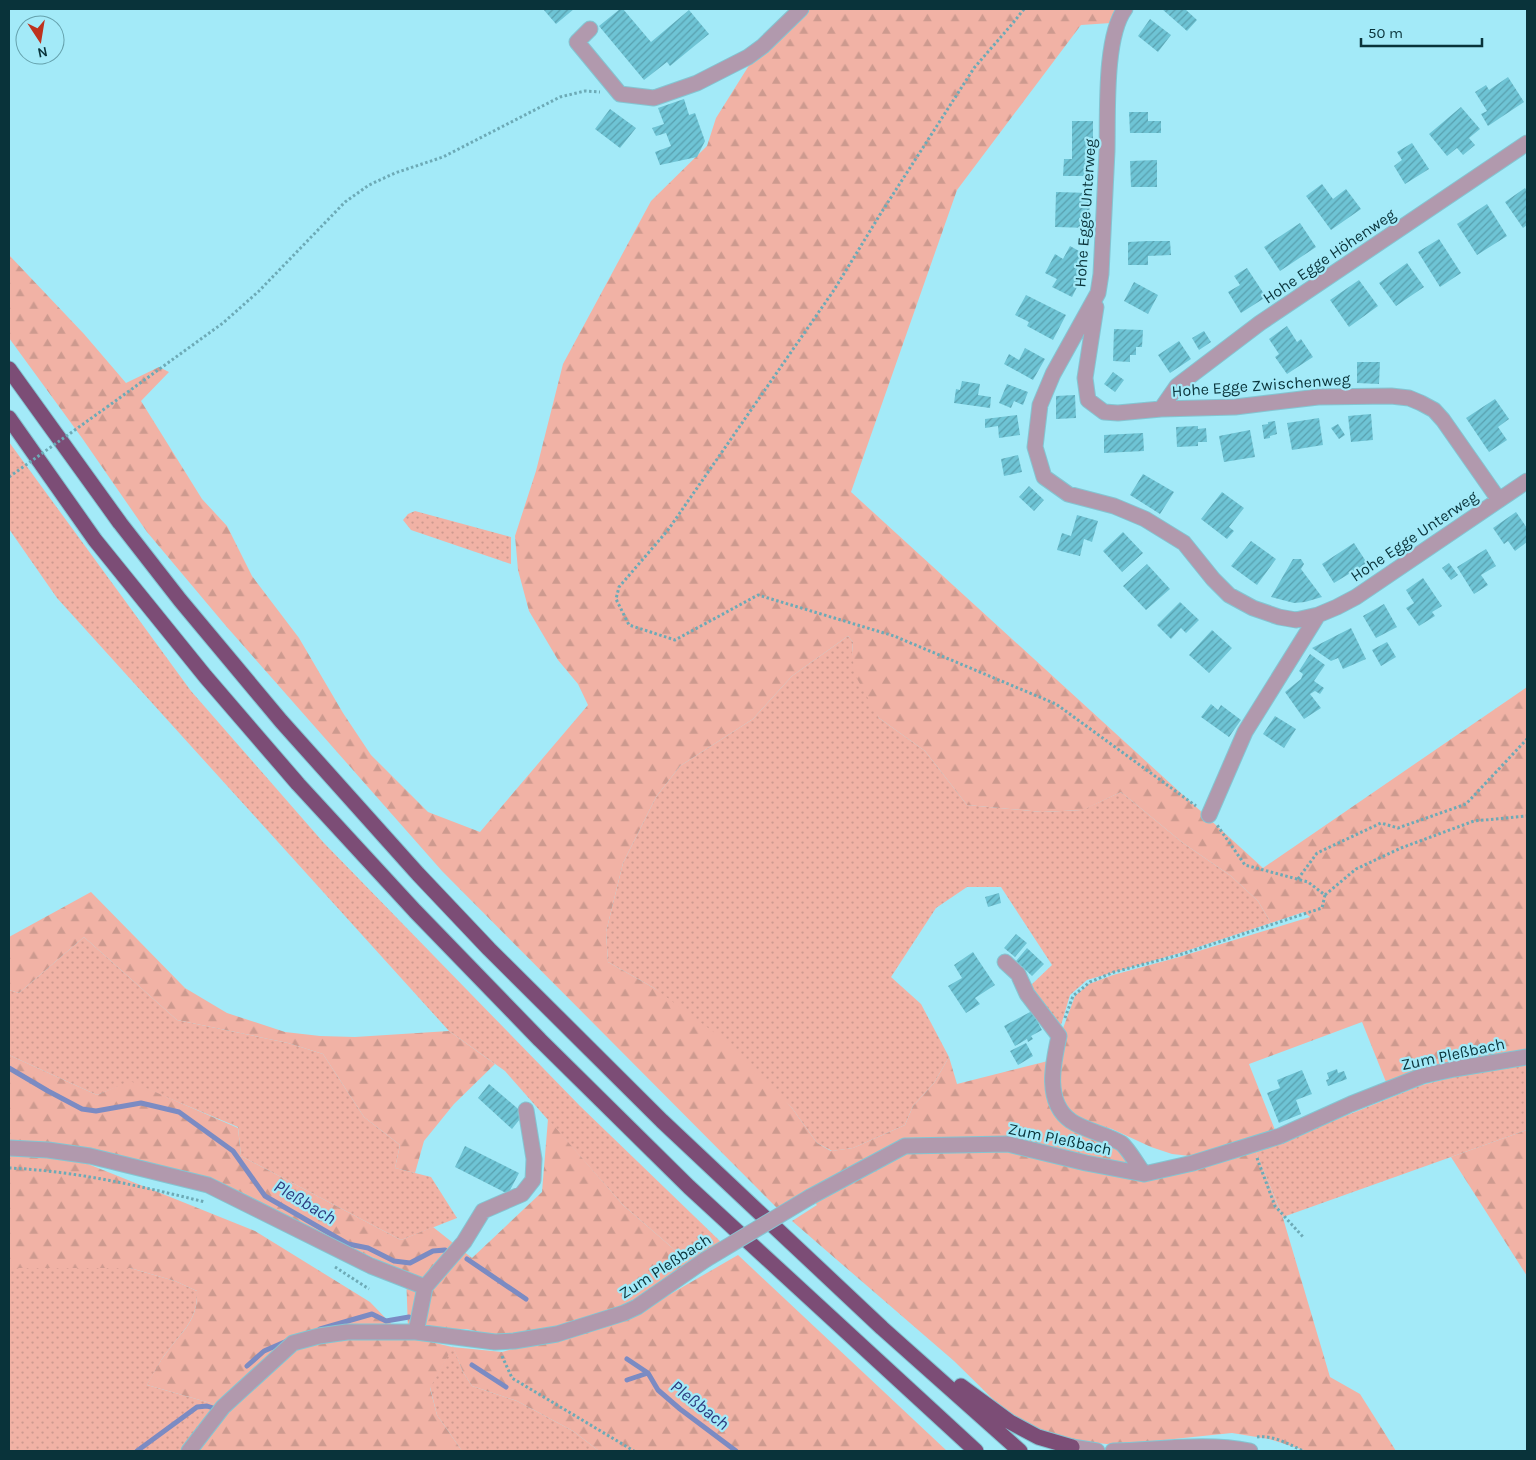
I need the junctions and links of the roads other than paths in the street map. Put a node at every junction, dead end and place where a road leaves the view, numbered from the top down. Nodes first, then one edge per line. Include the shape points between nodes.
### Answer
1 (801, 9) edge
2 (1125, 9) edge
3 (590, 29) dead end
4 (1527, 143) edge
5 (1098, 294) junction
6 (9, 369) edge
7 (1161, 409) junction
8 (9, 418) edge
9 (1527, 481) edge
10 (1498, 500) junction
11 (1318, 615) junction
12 (1209, 815) road end
13 (1005, 962) dead end
14 (1527, 1057) edge
15 (526, 1110) dead end
16 (9, 1148) edge
17 (1144, 1174) junction
18 (425, 1287) junction
19 (882, 1328) junction
20 (416, 1332) junction
21 (1252, 1444) edge
22 (1072, 1447) joint
23 (189, 1451) edge
24 (976, 1451) edge
25 (1020, 1451) edge
26 (1097, 1451) edge
27 (1114, 1451) edge

1 - 3 street via 748,57 697,83 654,98 620,94 577,42
2 - 5 street, Hohe Egge Unterweg via 1115,29 1110,60
4 - 7 street, Hohe Egge Höhenweg via 1260,323 1177,386
5 - 7 street, Hohe Egge Zwischenweg via 1085,378 1088,400 1104,412
5 - 11 street, Hohe Egge Unterweg via 1053,374 1040,405 1035,447 1044,477 1068,494 1114,506 1144,519 1184,543 1229,595 1253,608 1296,620
6 - 19 highway via 180,600 349,799 489,949 613,1074
7 - 10 street, Hohe Egge Zwischenweg via 1235,407 1318,397 1365,395 1409,398 1434,410 1443,420
8 - 24 highway via 95,540 186,654 298,784 415,911 689,1187
9 - 10 street, Hohe Egge Unterweg
10 - 11 street, Hohe Egge Unterweg via 1356,597
11 - 12 street via 1245,732
13 - 17 street via 1018,974 1027,994 1059,1036 1052,1082 1058,1108 1072,1122 1122,1144
14 - 17 street, Zum Pleßbach via 1422,1076 1280,1136 1193,1163
15 - 18 street via 534,1159 533,1180 522,1194 483,1211 464,1242
16 - 18 street via 90,1156 208,1185 371,1266
17 - 20 street, Zum Pleßbach, bridge via 1008,1144 905,1146 810,1197 705,1260 624,1314 557,1334 514,1341 495,1342
18 - 20 street
19 - 22 highway via 1010,1422 1038,1437
19 - 25 highway
20 - 23 street, Zum Pleßbach via 347,1332 293,1343 223,1407
21 - 27 street
22 - 26 street

